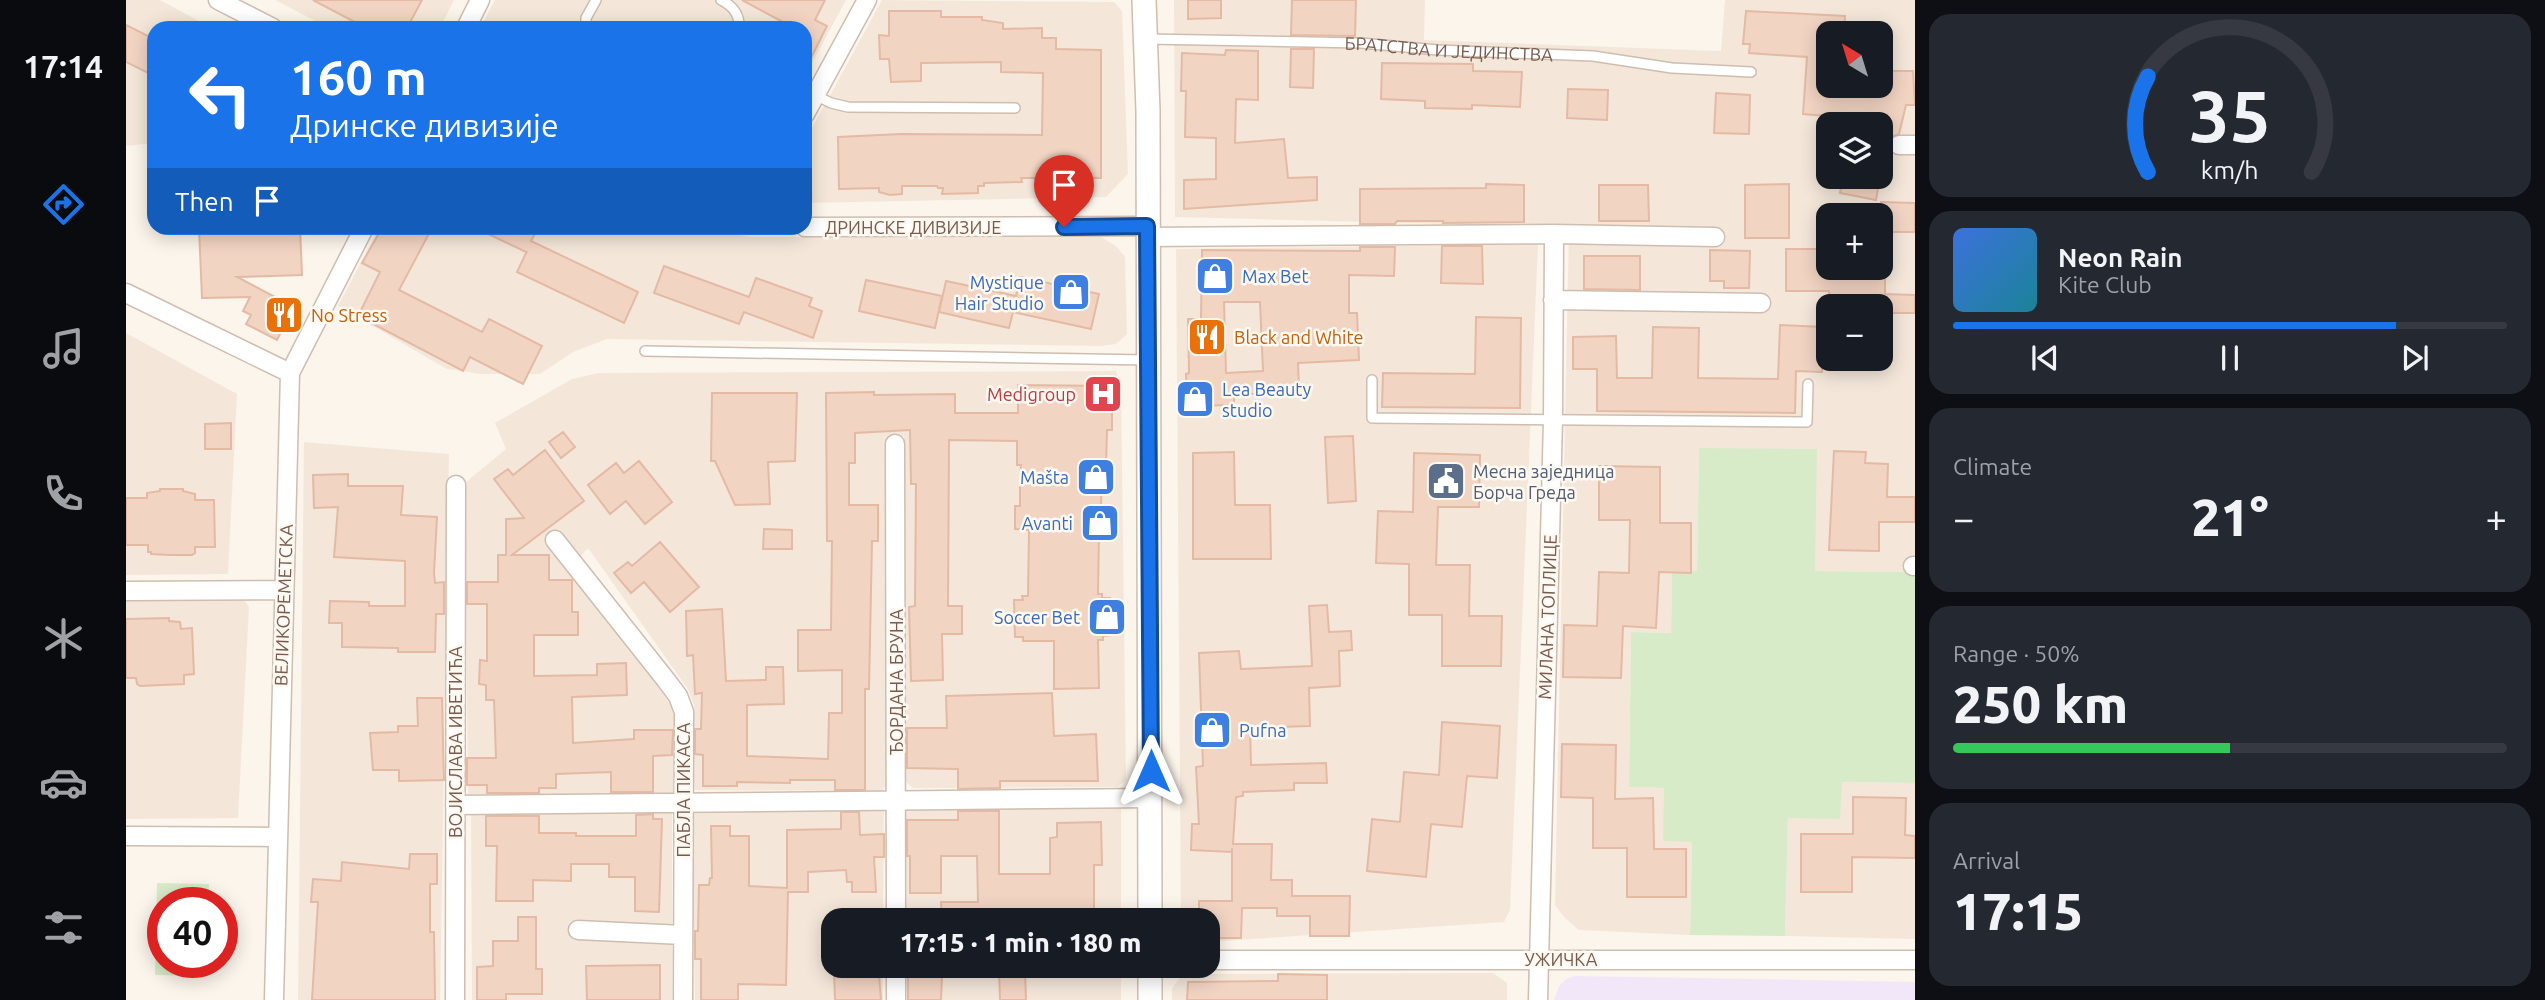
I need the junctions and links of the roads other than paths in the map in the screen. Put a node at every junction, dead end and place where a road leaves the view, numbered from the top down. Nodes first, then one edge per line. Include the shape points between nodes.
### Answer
1 (218, 0) edge
2 (480, 0) edge
3 (596, 0) edge
4 (722, 0) edge
5 (867, 0) edge
6 (1144, 0) edge
7 (259, 21) edge
8 (470, 21) edge
9 (586, 21) edge
10 (739, 21) edge
11 (1146, 38) junction
12 (1751, 72) dead end
13 (812, 90) edge
14 (812, 94) edge
15 (1015, 108) dead end
16 (812, 227) edge
17 (1147, 231) junction
18 (1554, 234) junction
19 (360, 235) edge
20 (1715, 236) dead end
21 (126, 293) edge
22 (1553, 300) junction
23 (1760, 303) dead end
24 (645, 351) dead end
25 (1149, 360) junction
26 (290, 373) junction
27 (1372, 380) dead end
28 (1808, 384) dead end
29 (1553, 420) junction
30 (895, 444) dead end
31 (456, 485) dead end
32 (555, 540) dead end
33 (283, 590) junction
34 (126, 591) edge
35 (1151, 798) junction
36 (896, 801) junction
37 (682, 803) junction
38 (455, 805) junction
39 (126, 836) edge
40 (276, 837) junction
41 (896, 908) edge
42 (1150, 908) edge
43 (578, 930) dead end
44 (683, 935) junction
45 (1538, 958) junction
46 (1220, 960) edge
47 (1915, 960) edge
48 (896, 978) edge
49 (1150, 978) edge
50 (274, 1000) edge
51 (455, 1000) edge
52 (683, 1000) edge
53 (896, 1000) edge
54 (1150, 1000) edge
55 (1538, 1000) edge

1 - 7 street
2 - 8 street
3 - 9 lane
4 - 10 lane
5 - 13 street
6 - 11 street
11 - 12 lane, БРАТСТВА И ЈЕДИНСТВА via 1361,43 1593,56 1672,68
11 - 17 street
14 - 15 lane via 831,103 872,109
16 - 17 street, ДРИНСКЕ ДИВИЗИЈЕ
17 - 18 street
17 - 25 street
18 - 20 street
18 - 22 street, МИЛАНА ТОПЛИЦЕ
19 - 26 street, ВЕЛИКОРЕМЕТСКА
21 - 26 street
22 - 23 street
22 - 29 street, МИЛАНА ТОПЛИЦЕ
24 - 25 lane
25 - 35 street
26 - 33 street, ВЕЛИКОРЕМЕТСКА
27 - 29 lane via 1372,418
28 - 29 lane via 1807,422
29 - 45 street, МИЛАНА ТОПЛИЦЕ
30 - 36 street, ЂОРДАНА БРУНА
31 - 38 street, ВОЈИСЛАВА ИВЕТИЋА
32 - 37 street, ПАБЛА ПИКАСА via 678,696 684,712
33 - 34 street
33 - 40 street, ВЕЛИКОРЕМЕТСКА
35 - 36 street
35 - 42 street
36 - 37 street
36 - 41 street, ЂОРДАНА БРУНА
37 - 38 street
37 - 44 street, ПАБЛА ПИКАСА
38 - 51 street, ВОЈИСЛАВА ИВЕТИЋА
39 - 40 street
40 - 50 street, ВЕЛИКОРЕМЕТСКА
43 - 44 street
44 - 52 street, ПАБЛА ПИКАСА
45 - 46 street, УЖИЧКА
45 - 47 street, УЖИЧКА
45 - 55 street, МИЛАНА ТОПЛИЦЕ
48 - 53 street
49 - 54 street

